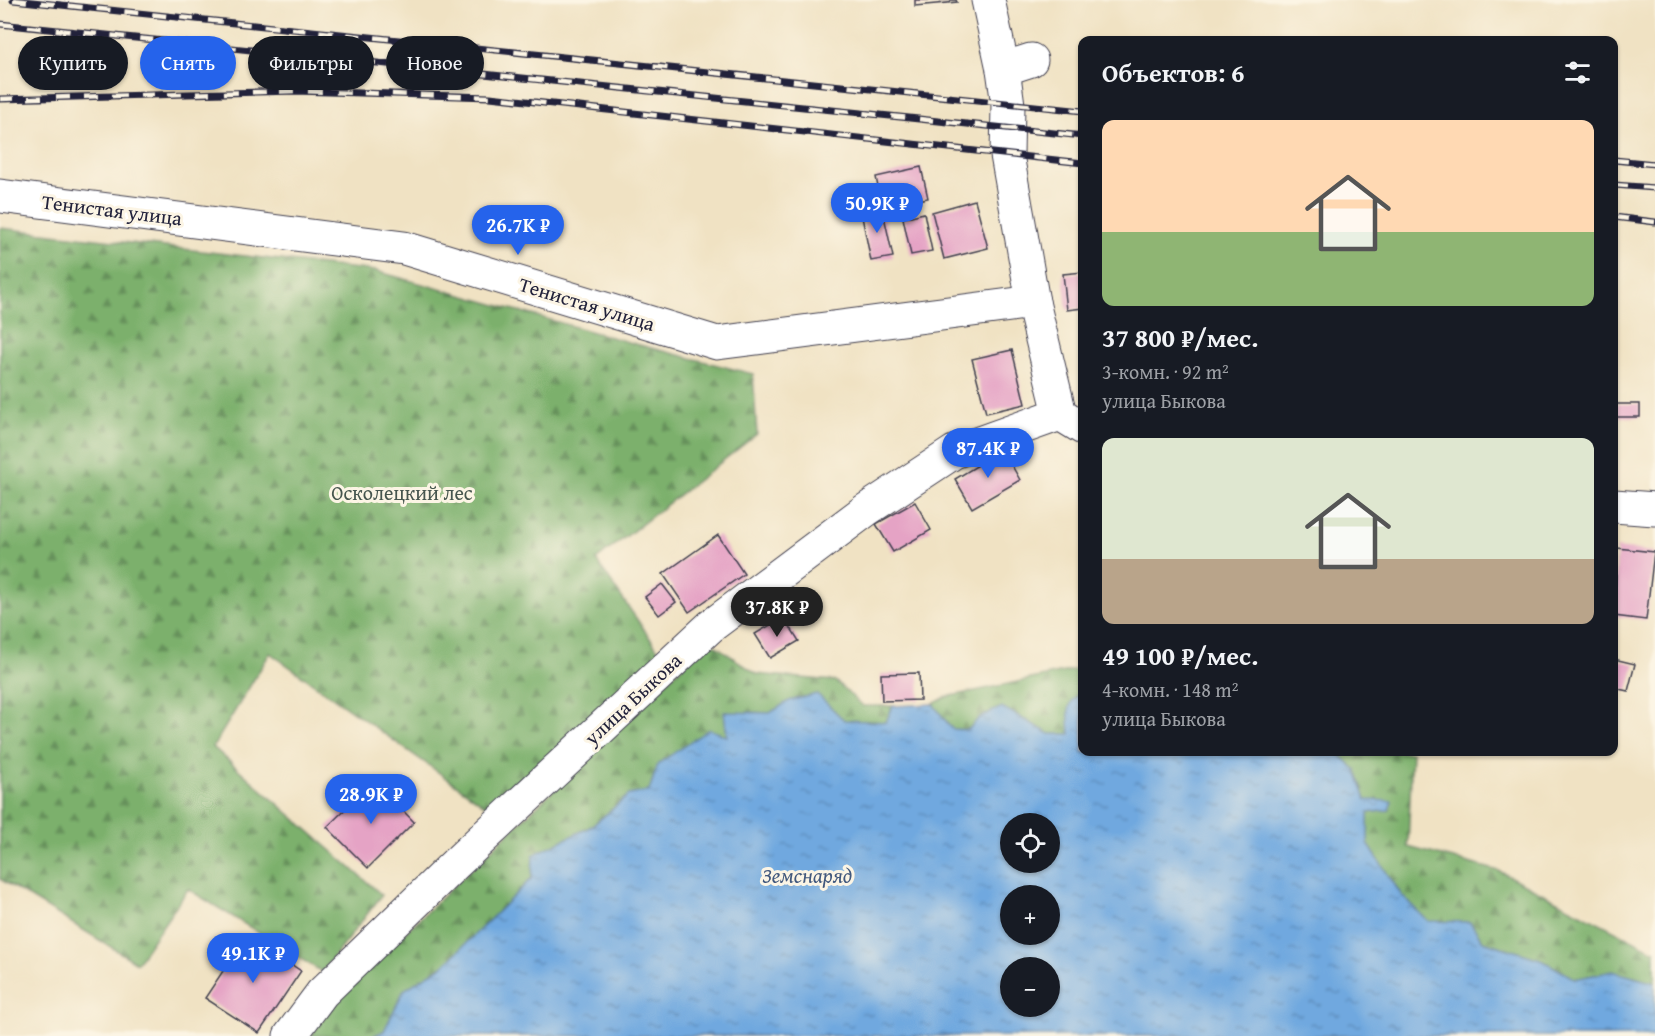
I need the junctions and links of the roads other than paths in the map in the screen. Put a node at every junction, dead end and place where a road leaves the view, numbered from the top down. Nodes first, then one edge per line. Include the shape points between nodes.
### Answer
1 (988, 0) edge
2 (0, 196) edge
3 (1033, 302) junction
4 (1072, 421) edge
5 (1618, 506) edge
6 (1655, 509) edge
7 (290, 1036) edge

1 - 3 street via 1017,64 1008,105 1007,155
2 - 3 street, Тенистая улица via 404,248 717,343
3 - 4 street
4 - 7 street, улица Быкова via 954,452 866,510 711,626 322,993
5 - 6 street

